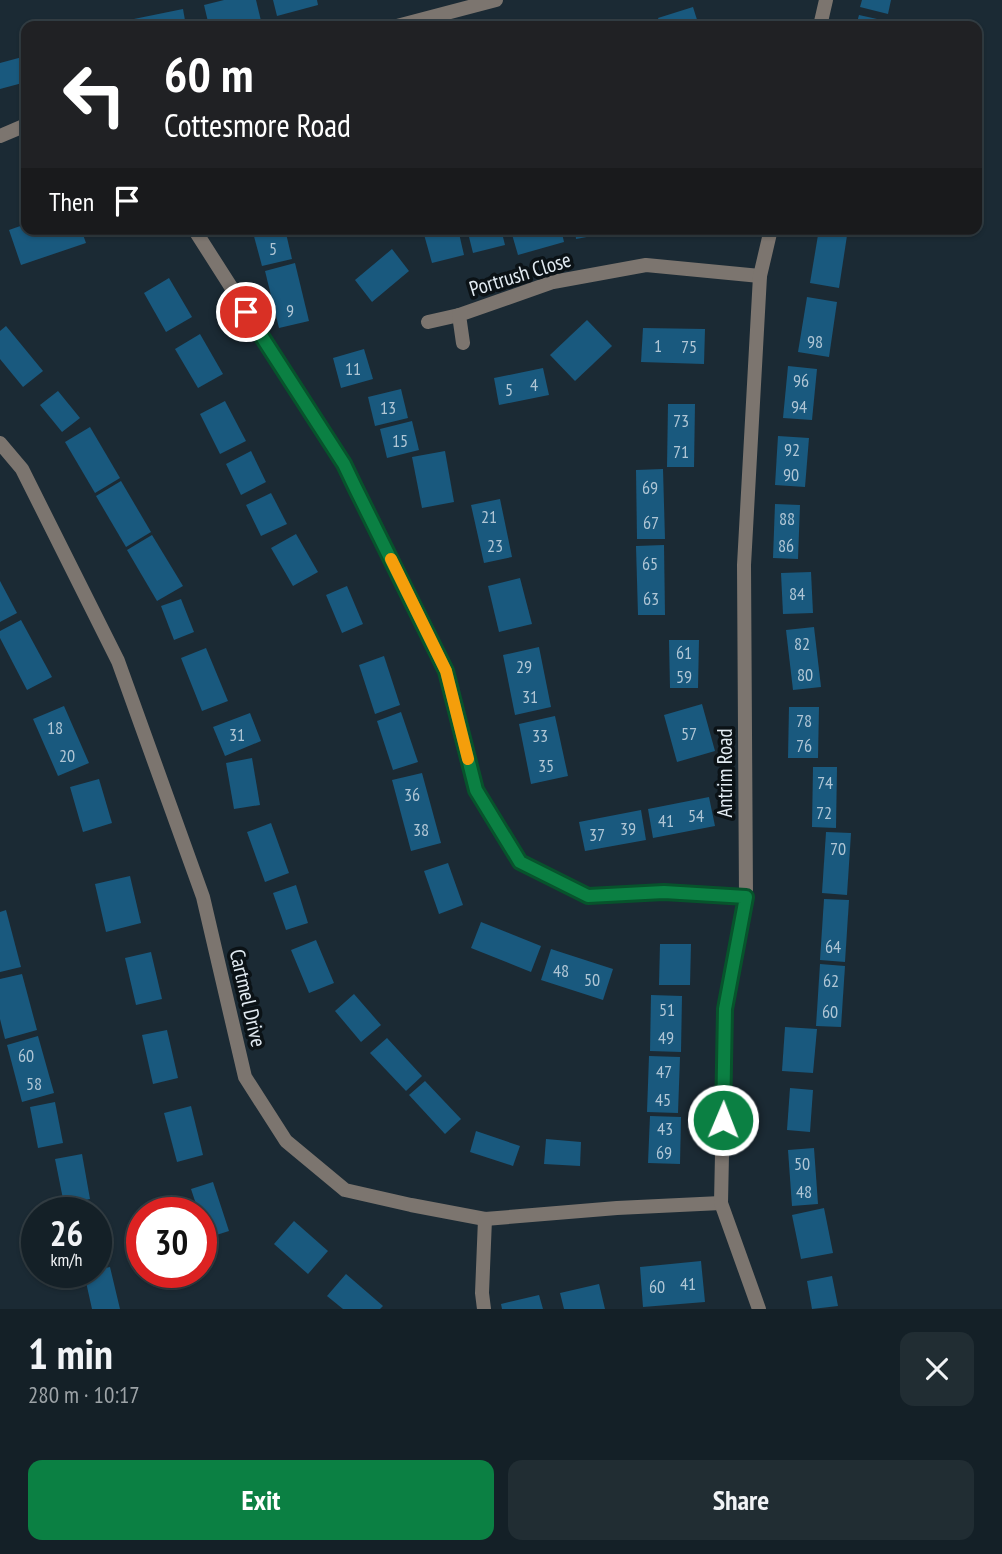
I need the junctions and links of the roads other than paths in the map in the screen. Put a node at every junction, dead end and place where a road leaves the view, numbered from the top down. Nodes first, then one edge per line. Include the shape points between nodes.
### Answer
1 (496, 0) edge
2 (826, 0) edge
3 (416, 21) edge
4 (821, 21) edge
5 (21, 127) edge
6 (0, 136) edge
7 (198, 235) edge
8 (770, 235) edge
9 (760, 276) junction
10 (459, 315) junction
11 (428, 322) dead end
12 (463, 343) dead end
13 (0, 443) edge
14 (746, 897) junction
15 (721, 1203) junction
16 (485, 1219) junction
17 (484, 1309) edge
18 (759, 1309) edge

1 - 3 street
2 - 4 street
5 - 6 street
7 - 14 street via 344,464 446,671 476,790 520,862 588,896 664,892
8 - 9 street, Antrim Road
9 - 10 street, Portrush Close via 646,265 553,282
9 - 14 street, Antrim Road via 744,565
10 - 11 street, Portrush Close
10 - 12 street, Portrush Close
13 - 16 street, Cartmel Drive via 22,469 118,662 203,897 245,1077 286,1141 345,1190
14 - 15 street, Antrim Road via 725,1009
15 - 16 street, Cartmel Drive
15 - 18 street, Antrim Road
16 - 17 street

